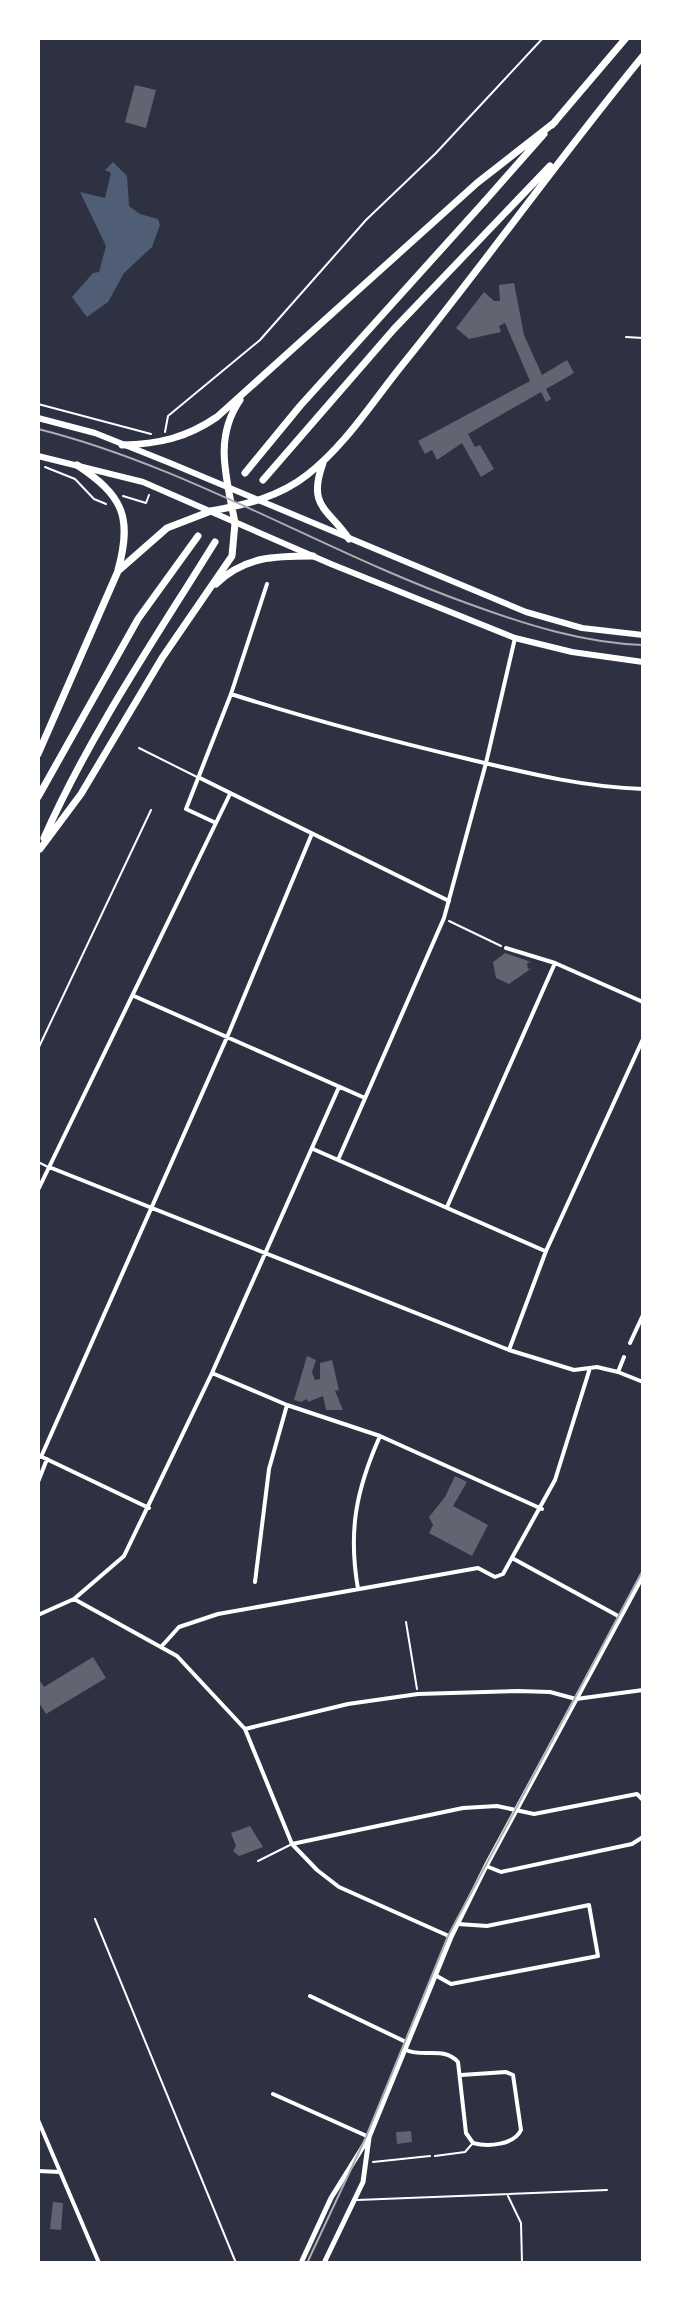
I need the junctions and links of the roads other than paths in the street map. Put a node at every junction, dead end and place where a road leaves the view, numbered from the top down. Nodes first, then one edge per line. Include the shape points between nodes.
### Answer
1 (626, 38) edge
2 (643, 56) edge
3 (555, 122) junction
4 (563, 154) junction
5 (626, 337) dead end
6 (643, 338) edge
7 (246, 392) junction
8 (38, 418) edge
9 (122, 445) junction
10 (38, 456) edge
11 (324, 461) junction
12 (77, 465) junction
13 (245, 473) dead end
14 (263, 480) dead end
15 (229, 488) junction
16 (258, 501) junction
17 (232, 507) junction
18 (211, 511) junction
19 (235, 523) junction
20 (198, 536) dead end
21 (349, 539) junction
22 (215, 542) dead end
23 (313, 556) junction
24 (118, 571) junction
25 (267, 584) dead end
26 (201, 600) junction
27 (643, 635) edge
28 (515, 638) junction
29 (643, 662) edge
30 (231, 694) junction
31 (139, 748) dead end
32 (38, 754) edge
33 (486, 763) junction
34 (200, 778) junction
35 (643, 789) edge
36 (230, 794) junction
37 (38, 797) edge
38 (216, 823) junction
39 (311, 836) junction
40 (39, 851) edge
41 (449, 901) junction
42 (506, 948) road end
43 (555, 963) junction
44 (134, 996) junction
45 (643, 1002) edge
46 (228, 1035) junction
47 (643, 1039) edge
48 (339, 1087) junction
49 (365, 1098) junction
50 (313, 1149) junction
51 (338, 1160) junction
52 (38, 1162) edge
53 (49, 1167) junction
54 (38, 1190) edge
55 (153, 1207) junction
56 (447, 1207) junction
57 (546, 1251) junction
58 (265, 1252) junction
59 (643, 1315) edge
60 (630, 1343) dead end
61 (509, 1350) junction
62 (624, 1357) dead end
63 (590, 1368) junction
64 (618, 1372) junction
65 (212, 1373) junction
66 (643, 1382) edge
67 (287, 1405) junction
68 (380, 1436) junction
69 (42, 1457) edge
70 (38, 1482) edge
71 (149, 1508) junction
72 (542, 1509) junction
73 (512, 1558) junction
74 (643, 1575) edge
75 (255, 1582) dead end
76 (358, 1589) junction
77 (257, 1596) dead end
78 (74, 1599) junction
79 (259, 1607) junction
80 (38, 1615) edge
81 (620, 1617) junction
82 (161, 1647) junction
83 (643, 1690) edge
84 (576, 1699) junction
85 (245, 1729) junction
86 (643, 1800) edge
87 (516, 1812) junction
88 (643, 1837) edge
89 (292, 1844) junction
90 (258, 1861) dead end
91 (486, 1866) junction
92 (458, 1924) junction
93 (451, 1937) junction
94 (435, 1975) junction
95 (310, 1996) dead end
96 (406, 2042) junction
97 (403, 2049) junction
98 (461, 2075) junction
99 (273, 2094) dead end
100 (38, 2120) edge
101 (369, 2137) junction
102 (473, 2143) junction
103 (435, 2156) road end
104 (38, 2171) edge
105 (60, 2172) junction
106 (607, 2190) dead end
107 (506, 2195) junction
108 (352, 2200) junction
109 (99, 2263) edge
110 (301, 2263) edge
111 (324, 2263) edge
112 (522, 2263) edge

1 - 3 highway
2 - 4 highway
3 - 7 highway via 477,183
3 - 13 highway
4 - 11 highway via 513,225
4 - 14 highway via 394,329
5 - 6 lane
7 - 9 highway via 196,431 167,441
7 - 15 highway via 223,436
8 - 9 main road
9 - 15 main road
10 - 12 main road
11 - 16 highway via 293,485
11 - 21 highway via 317,481 319,501
12 - 18 main road via 143,482
12 - 24 highway via 111,491 121,509 125,536
15 - 16 main road
15 - 17 highway
16 - 17 highway
16 - 21 main road
17 - 18 highway
17 - 19 highway
18 - 19 main road
18 - 24 highway via 167,528
19 - 23 main road
19 - 26 highway via 232,556
20 - 37 highway via 138,619
21 - 27 main road via 553,621
22 - 40 highway via 117,699
23 - 26 highway via 255,560 229,573
23 - 28 main road
24 - 32 highway
25 - 30 street
26 - 40 highway via 81,794
28 - 29 main road
28 - 33 street
30 - 33 street via 356,732
30 - 34 street
31 - 34 lane
33 - 35 street via 594,787
33 - 41 street
34 - 36 street
34 - 38 street via 186,809
36 - 38 street
36 - 39 street
38 - 44 street
39 - 41 street
39 - 46 street
41 - 49 street
42 - 43 street
43 - 45 street
43 - 56 street
44 - 46 street
44 - 53 street
46 - 48 street
46 - 55 street
47 - 57 street
48 - 49 street
48 - 50 street
49 - 51 street
50 - 51 street
50 - 58 street
51 - 56 street
52 - 53 lane
53 - 54 street
53 - 55 street
55 - 58 street
55 - 69 street
56 - 57 street
57 - 61 street
58 - 61 street
58 - 65 street
59 - 60 street
61 - 63 street via 574,1370
62 - 64 street
63 - 64 street
63 - 72 street
64 - 66 street
65 - 67 street
65 - 71 street
67 - 68 street
67 - 75 street via 269,1469
68 - 72 street
68 - 76 street via 361,1478 355,1519 351,1547
69 - 70 street
69 - 71 street
71 - 78 street via 124,1556
72 - 73 street
73 - 76 street via 495,1577 478,1568
73 - 81 street
74 - 81 street
76 - 79 street
77 - 79 street
78 - 80 street
78 - 82 street
79 - 82 street via 191,1621 169,1634
81 - 84 street
82 - 85 street via 186,1663
83 - 84 street
84 - 85 street via 550,1692 418,1694 348,1704
84 - 87 street
85 - 89 street
86 - 87 street via 637,1794 534,1814
87 - 89 street via 497,1806 463,1808
87 - 91 street
88 - 91 street via 632,1844 501,1872
89 - 90 lane
89 - 93 street via 339,1887
91 - 92 street
92 - 93 street
92 - 94 street via 487,1926 589,1905 598,1956 451,1984
93 - 94 street
94 - 96 street
95 - 96 street
96 - 97 street
97 - 98 street via 454,2056
97 - 101 street
98 - 102 street via 466,2133
98 - 102 street via 506,2072 514,2079 520,2134 506,2142
99 - 101 street
100 - 105 street
101 - 108 street via 363,2182
101 - 110 street via 331,2198
102 - 103 lane via 465,2152
104 - 105 street
105 - 109 street
106 - 107 lane
107 - 108 lane
107 - 112 lane via 521,2223
108 - 111 street

